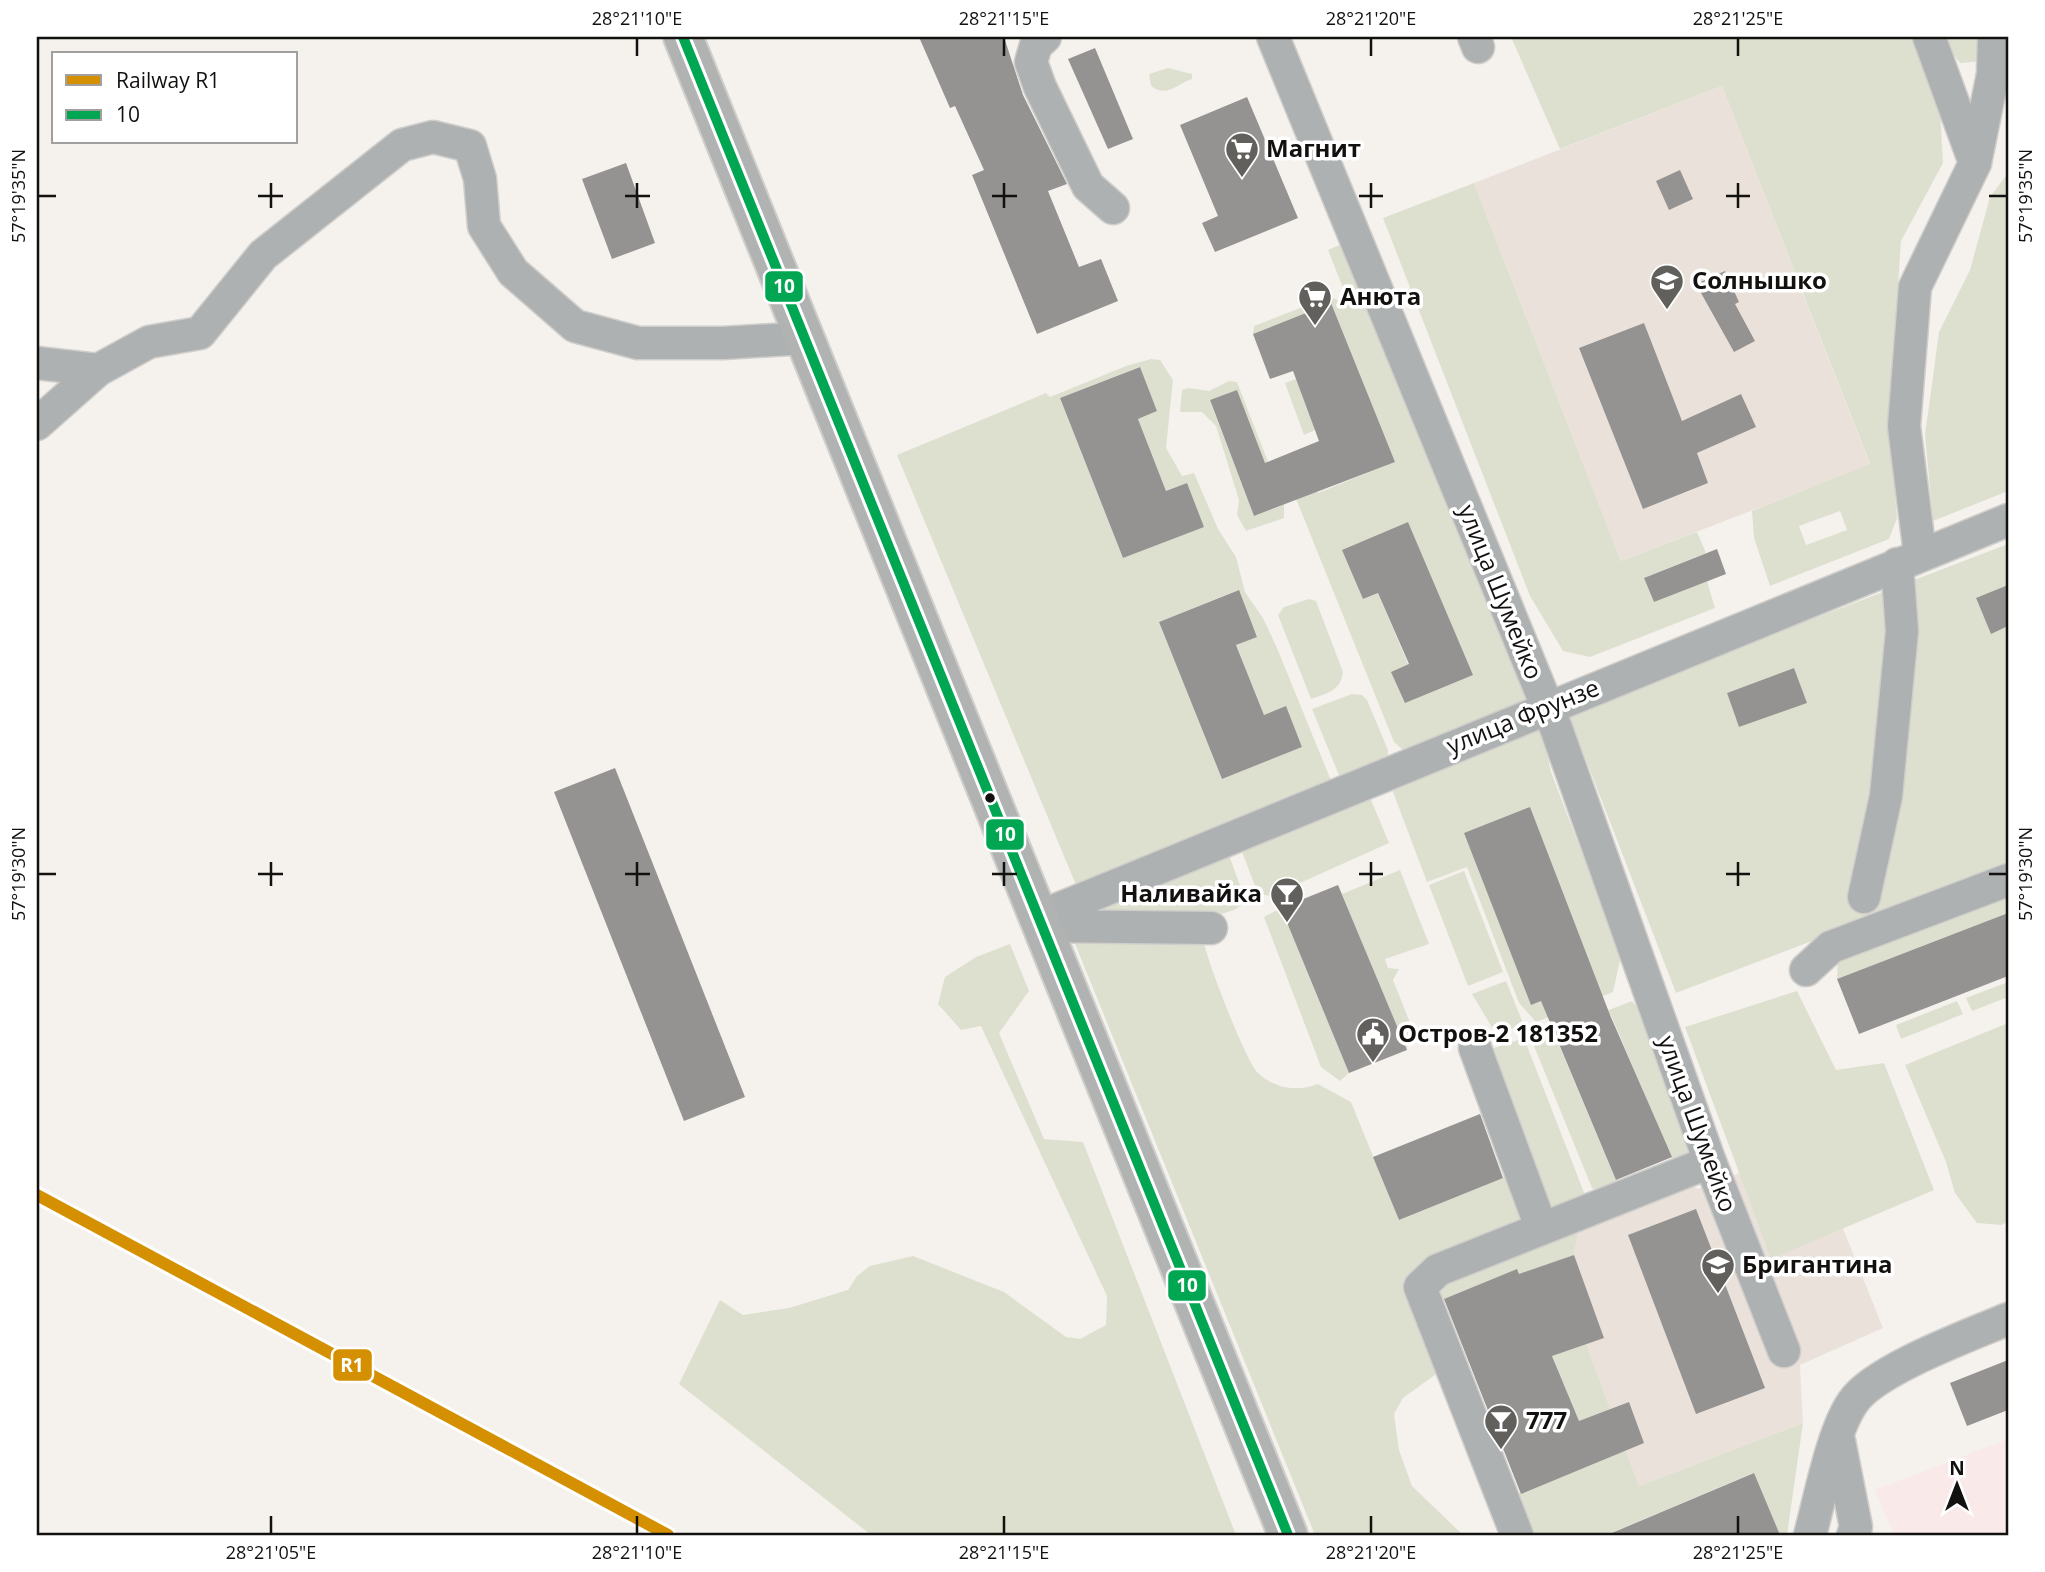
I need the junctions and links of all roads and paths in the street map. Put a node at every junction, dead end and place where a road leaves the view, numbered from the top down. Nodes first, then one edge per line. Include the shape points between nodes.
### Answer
1 (683, 37) edge
2 (1045, 37) edge
3 (1273, 37) edge
4 (1930, 37) edge
5 (1994, 37) edge
6 (1975, 163) junction
7 (1113, 208) dead end
8 (807, 338) junction
9 (37, 363) edge
10 (98, 370) junction
11 (37, 424) edge
12 (2008, 520) edge
13 (1908, 559) junction
14 (1548, 708) junction
15 (2008, 880) edge
16 (1864, 897) dead end
17 (1041, 921) junction
18 (1211, 928) dead end
19 (1806, 970) dead end
20 (1475, 1048) dead end
21 (1710, 1162) junction
22 (1541, 1227) junction
23 (2008, 1319) edge
24 (1784, 1351) dead end
25 (1838, 1437) junction
26 (1288, 1535) edge
27 (1517, 1535) edge
28 (1810, 1535) edge
29 (1853, 1535) edge

1 - 8 main road
2 - 7 street via 1035,45 1031,62 1040,87 1088,186
3 - 14 street, улица Шумейко
4 - 6 street
5 - 6 street via 1993,74
6 - 13 street via 1915,288 1904,426
8 - 10 street via 638,343 576,326 513,272 484,226 480,179 470,146 433,137 402,145 263,255 200,333 149,342
8 - 17 main road
9 - 10 street
10 - 11 street
12 - 13 street, улица Фрунзе
13 - 14 street, улица Фрунзе
13 - 16 street via 1887,782
14 - 17 street, улица Фрунзе
14 - 21 street, улица Шумейко
15 - 19 street via 1831,947
17 - 18 street
17 - 26 main road
20 - 22 street
21 - 22 street
21 - 24 street, улица Шумейко
22 - 27 street via 1438,1270 1420,1287
23 - 25 street via 1878,1378 1853,1401
25 - 28 street
25 - 29 street via 1856,1527

